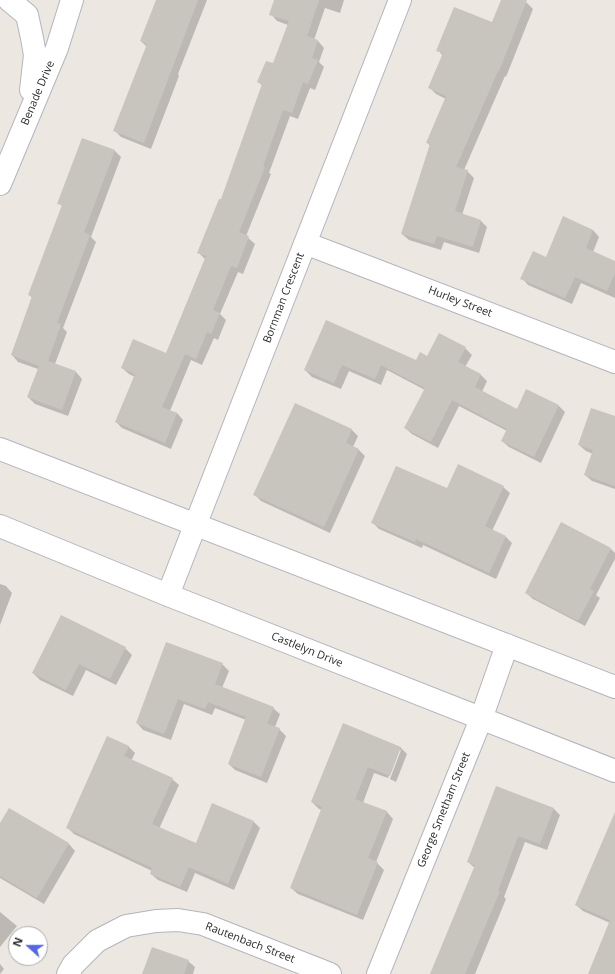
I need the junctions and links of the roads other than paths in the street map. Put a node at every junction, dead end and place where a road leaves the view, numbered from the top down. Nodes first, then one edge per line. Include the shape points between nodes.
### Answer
1 (10, 0) edge
2 (72, 0) edge
3 (400, 0) edge
4 (1, 181) edge
5 (305, 243) junction
6 (615, 362) edge
7 (0, 435) edge
8 (0, 450) edge
9 (69, 476) junction
10 (195, 524) junction
11 (0, 526) edge
12 (0, 536) edge
13 (29, 539) junction
14 (168, 595) junction
15 (507, 645) junction
16 (615, 687) edge
17 (481, 719) junction
18 (615, 771) edge
19 (68, 974) edge
20 (330, 974) edge
21 (378, 974) edge

1 - 4 street via 27,15 35,55 29,99
2 - 4 street, Benade Drive via 57,48
3 - 5 street, Bornman Crescent
5 - 6 street, Hurley Street
5 - 10 street, Bornman Crescent
7 - 9 street
8 - 9 street
9 - 10 street
10 - 14 street, Bornman Crescent
10 - 15 street
11 - 13 street, Castlelyn Drive
12 - 13 street
13 - 14 street, Castlelyn Drive
14 - 17 street, Castlelyn Drive
15 - 16 street
15 - 17 street, George Smetham Street
17 - 18 street, Castlelyn Drive
17 - 21 street, George Smetham Street
19 - 20 street, Rautenbach Street via 73,965 97,941 126,926 178,920 203,924

